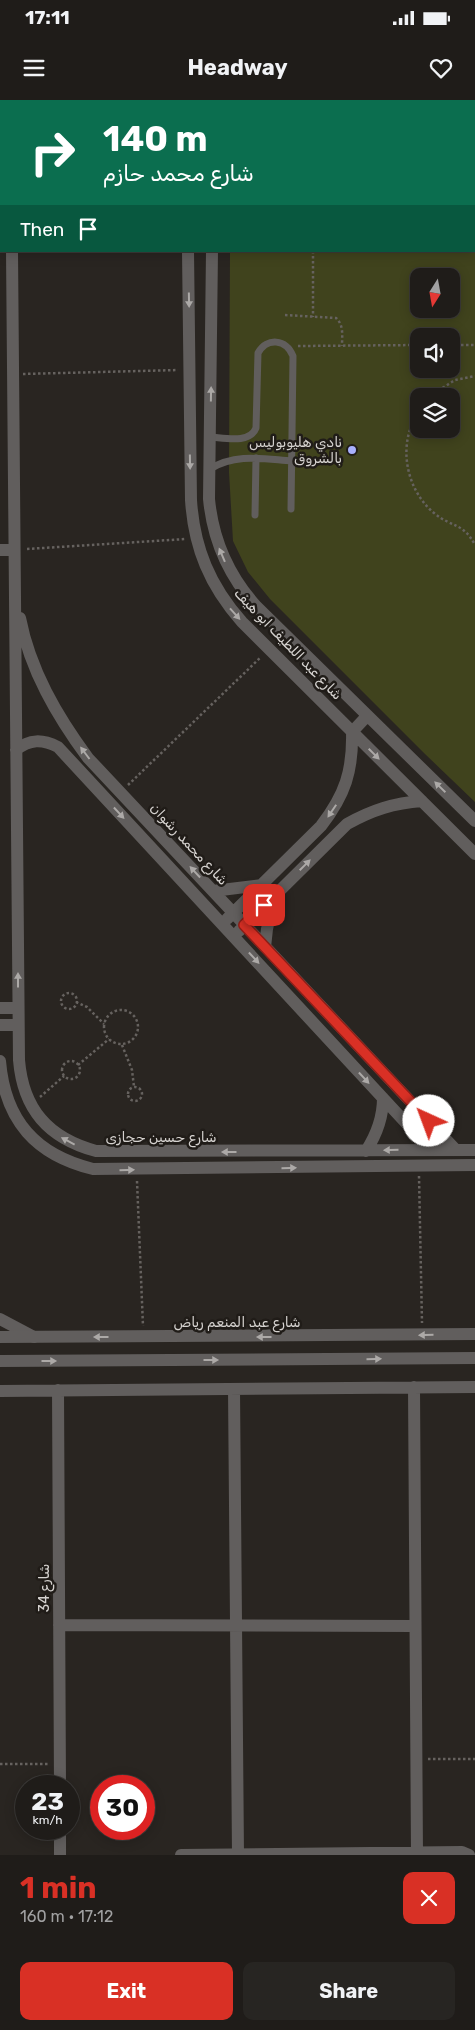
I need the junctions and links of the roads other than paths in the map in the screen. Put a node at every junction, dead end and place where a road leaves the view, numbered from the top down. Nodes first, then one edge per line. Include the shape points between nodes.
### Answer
1 (12, 252) edge
2 (188, 252) edge
3 (212, 252) edge
4 (210, 437) junction
5 (256, 458) junction
6 (292, 461) junction
7 (210, 468) junction
8 (291, 509) dead end
9 (255, 515) dead end
10 (0, 550) edge
11 (14, 550) junction
12 (15, 591) junction
13 (367, 716) junction
14 (352, 732) junction
15 (16, 750) junction
16 (422, 801) junction
17 (475, 821) edge
18 (475, 854) edge
19 (262, 885) junction
20 (213, 891) junction
21 (274, 895) junction
22 (233, 913) junction
23 (222, 925) junction
24 (244, 925) junction
25 (233, 936) junction
26 (265, 947) junction
27 (0, 1008) edge
28 (18, 1008) junction
29 (0, 1025) edge
30 (18, 1025) junction
31 (0, 1061) edge
32 (383, 1098) junction
33 (435, 1150) junction
34 (456, 1150) junction
35 (475, 1150) edge
36 (366, 1151) junction
37 (440, 1166) junction
38 (475, 1166) edge
39 (0, 1318) edge
40 (475, 1334) edge
41 (34, 1337) junction
42 (290, 1337) junction
43 (0, 1338) edge
44 (475, 1358) edge
45 (290, 1359) junction
46 (0, 1361) edge
47 (414, 1387) junction
48 (475, 1387) edge
49 (234, 1389) junction
50 (58, 1390) junction
51 (0, 1391) edge
52 (59, 1625) junction
53 (236, 1625) junction
54 (415, 1626) junction
55 (60, 1775) edge
56 (60, 1840) edge
57 (416, 1853) edge
58 (60, 1855) edge
59 (181, 1855) edge
60 (238, 1855) edge
61 (469, 1855) edge

1 - 11 street, شارع حسين حجازى
2 -> 14 street, شارع عبد اللطيف ابو هيف via 191,500 195,538 205,566 229,608
4 -> 3 street, شارع عبد اللطيف ابو هيف
4 - 6 lane via 252,436 256,428 258,353 264,345 278,341 288,346 293,356
4 - 7 street, شارع عبد اللطيف ابو هيف
5 - 6 lane
5 - 7 lane via 227,460
5 - 9 lane
6 - 8 lane
13 -> 7 street, شارع عبد اللطيف ابو هيف via 234,580 214,533 209,499
10 - 11 street
11 - 12 street, شارع حسين حجازى
12 - 15 street, شارع حسين حجازى
20 -> 12 street, شارع محمد رشوان via 88,758 54,707 29,650
13 - 14 street
17 -> 13 street, شارع عبد اللطيف ابو هيف
14 -> 16 street, شارع عبد اللطيف ابو هيف
14 -> 19 street via 350,772 334,810
15 -> 23 street via 23,744 40,740 58,747
28 -> 15 street, شارع حسين حجازى
16 - 18 street, شارع عبد اللطيف ابو هيف
21 -> 16 street via 347,824 383,807
19 - 20 street
19 - 22 street
20 - 22 street, شارع محمد رشوان
21 - 24 street
21 - 26 street
22 - 23 street
22 - 24 street, شارع محمد رشوان
23 - 25 street
24 - 25 street
24 - 26 street, شارع محمد رشوان
25 -> 32 street
26 - 34 street, شارع محمد رشوان
27 - 28 street
28 - 30 street, شارع حسين حجازى
29 - 30 street
36 -> 30 street, شارع حسين حجازى via 96,1151 78,1146 47,1126 31,1105 20,1078
31 -> 37 street via 6,1099 26,1132 56,1157 84,1167 137,1170
32 - 33 street
32 - 36 street via 380,1125
33 - 34 street, شارع حسين حجازى
33 -> 36 street, شارع حسين حجازى
33 - 37 street
34 - 35 street, شارع حسين حجازى
37 - 38 street
39 - 41 street
40 -> 42 street, شارع عبد المنعم رياض
42 -> 41 street, شارع عبد المنعم رياض
41 - 43 street, شارع عبد المنعم رياض
42 - 45 street
45 -> 44 street
46 -> 45 street
47 - 48 street
47 - 49 street
47 - 54 street
49 - 50 street
49 - 53 street
50 - 51 street
50 - 52 street, شارع 34
52 - 53 street
52 - 55 street, شارع 34
53 - 54 street
53 - 60 street
54 - 57 street
56 - 58 street
57 - 60 street
57 - 61 street via 462,1852
59 - 60 street

